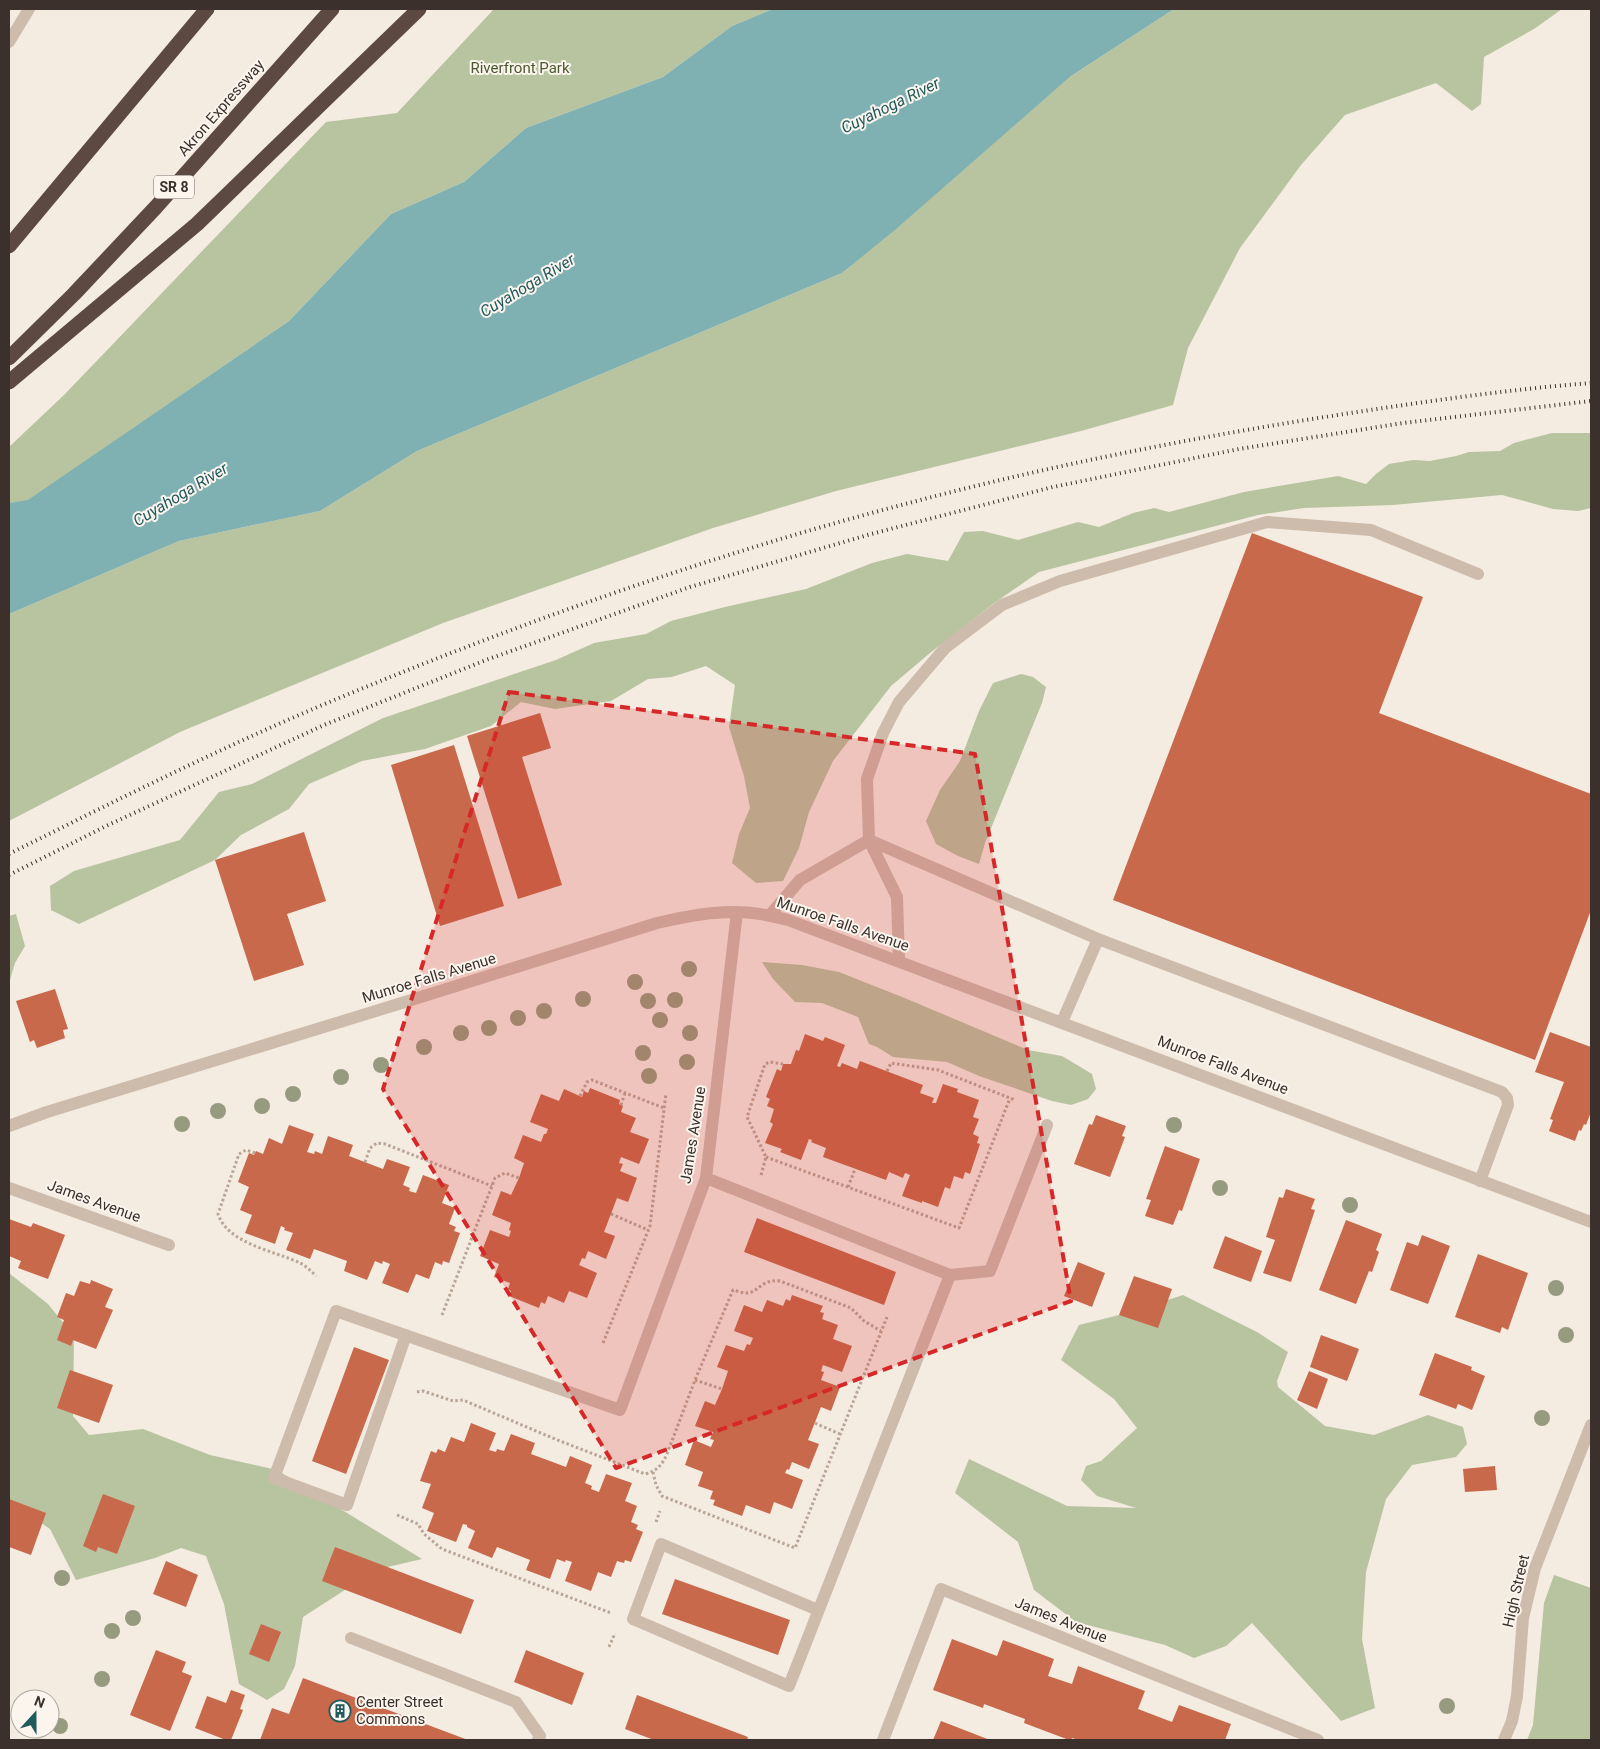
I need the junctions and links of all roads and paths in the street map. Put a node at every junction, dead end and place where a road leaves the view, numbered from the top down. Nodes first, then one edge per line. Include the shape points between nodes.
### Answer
1 (29, 9) edge
2 (207, 9) edge
3 (332, 9) edge
4 (419, 9) edge
5 (9, 42) edge
6 (9, 246) edge
7 (9, 358) edge
8 (9, 382) edge
9 (1478, 574) dead end
10 (869, 840) junction
11 (737, 912) junction
12 (770, 916) junction
13 (1098, 939) junction
14 (899, 961) junction
15 (1062, 1022) junction
16 (783, 1064) dead end
17 (887, 1071) dead end
18 (625, 1093) junction
19 (666, 1093) dead end
20 (580, 1096) dead end
21 (1010, 1098) junction
22 (1015, 1100) dead end
23 (621, 1105) dead end
24 (664, 1108) junction
25 (1048, 1125) dead end
26 (9, 1126) edge
27 (255, 1153) dead end
28 (766, 1157) junction
29 (365, 1162) dead end
30 (855, 1169) dead end
31 (519, 1178) dead end
32 (706, 1178) junction
33 (1480, 1180) junction
34 (759, 1182) dead end
35 (492, 1186) junction
36 (848, 1187) junction
37 (9, 1188) edge
38 (611, 1214) dead end
39 (1591, 1222) edge
40 (648, 1230) junction
41 (169, 1245) dead end
42 (950, 1275) junction
43 (316, 1276) dead end
44 (442, 1315) dead end
45 (886, 1318) dead end
46 (881, 1331) junction
47 (406, 1335) dead end
48 (603, 1344) dead end
49 (695, 1380) junction
50 (722, 1389) dead end
51 (417, 1392) dead end
52 (815, 1423) dead end
53 (1591, 1426) edge
54 (840, 1434) junction
55 (653, 1472) junction
56 (397, 1515) dead end
57 (818, 1610) junction
58 (612, 1614) dead end
59 (351, 1638) dead end
60 (538, 1740) edge
61 (883, 1740) edge
62 (1318, 1740) edge
63 (1504, 1740) edge

1 - 5 street
2 - 6 highway
3 - 7 highway, Akron Expressway / SR 8 via 156,207
4 - 8 highway via 197,224
9 - 10 street via 1371,530 1267,522 1060,581 1002,606 945,648 899,702 883,733 867,780
10 - 12 street via 800,880
10 - 13 street
10 - 14 street via 896,897
11 - 12 street, Munroe Falls Avenue
11 - 26 street, Munroe Falls Avenue via 657,923
11 - 32 street, James Avenue
12 - 14 street, Munroe Falls Avenue
13 - 15 street
13 - 33 street via 1502,1092 1508,1105
14 - 15 street, Munroe Falls Avenue
15 - 33 street, Munroe Falls Avenue
16 - 28 path via 765,1064 747,1117
17 - 21 path via 890,1064 938,1070
18 - 20 path via 592,1080 587,1082
18 - 23 path
18 - 24 path
19 - 24 path
21 - 22 path
21 - 36 path via 959,1228
24 - 40 path
25 - 42 street via 990,1271
27 - 43 path via 246,1150 239,1154 218,1214 220,1221 233,1235 303,1264
28 - 34 path
28 - 36 path
29 - 35 path via 370,1148 377,1143 385,1144
30 - 36 path
31 - 35 path via 505,1173 495,1178
32 - 42 street
32 - 47 street, James Avenue via 620,1410 610,1406 525,1377 412,1337 336,1311 274,1478 347,1505
33 - 39 street, Munroe Falls Avenue
35 - 44 path
37 - 41 street, James Avenue
38 - 40 path
40 - 48 path
42 - 57 street
45 - 46 path
46 - 49 path via 851,1308 780,1280 770,1280 746,1293 733,1290
46 - 54 path
49 - 50 path
49 - 55 path via 662,1465
51 - 55 path via 453,1401 463,1400 645,1474
52 - 54 path
53 - 63 street, High Street via 1535,1568 1524,1618 1517,1696
54 - 55 path via 795,1548 662,1496
56 - 58 path via 418,1524 424,1534 442,1549
57 - 57 street via 789,1686 633,1619 661,1544
59 - 60 street via 516,1702 540,1736
61 - 62 street, James Avenue via 941,1589

